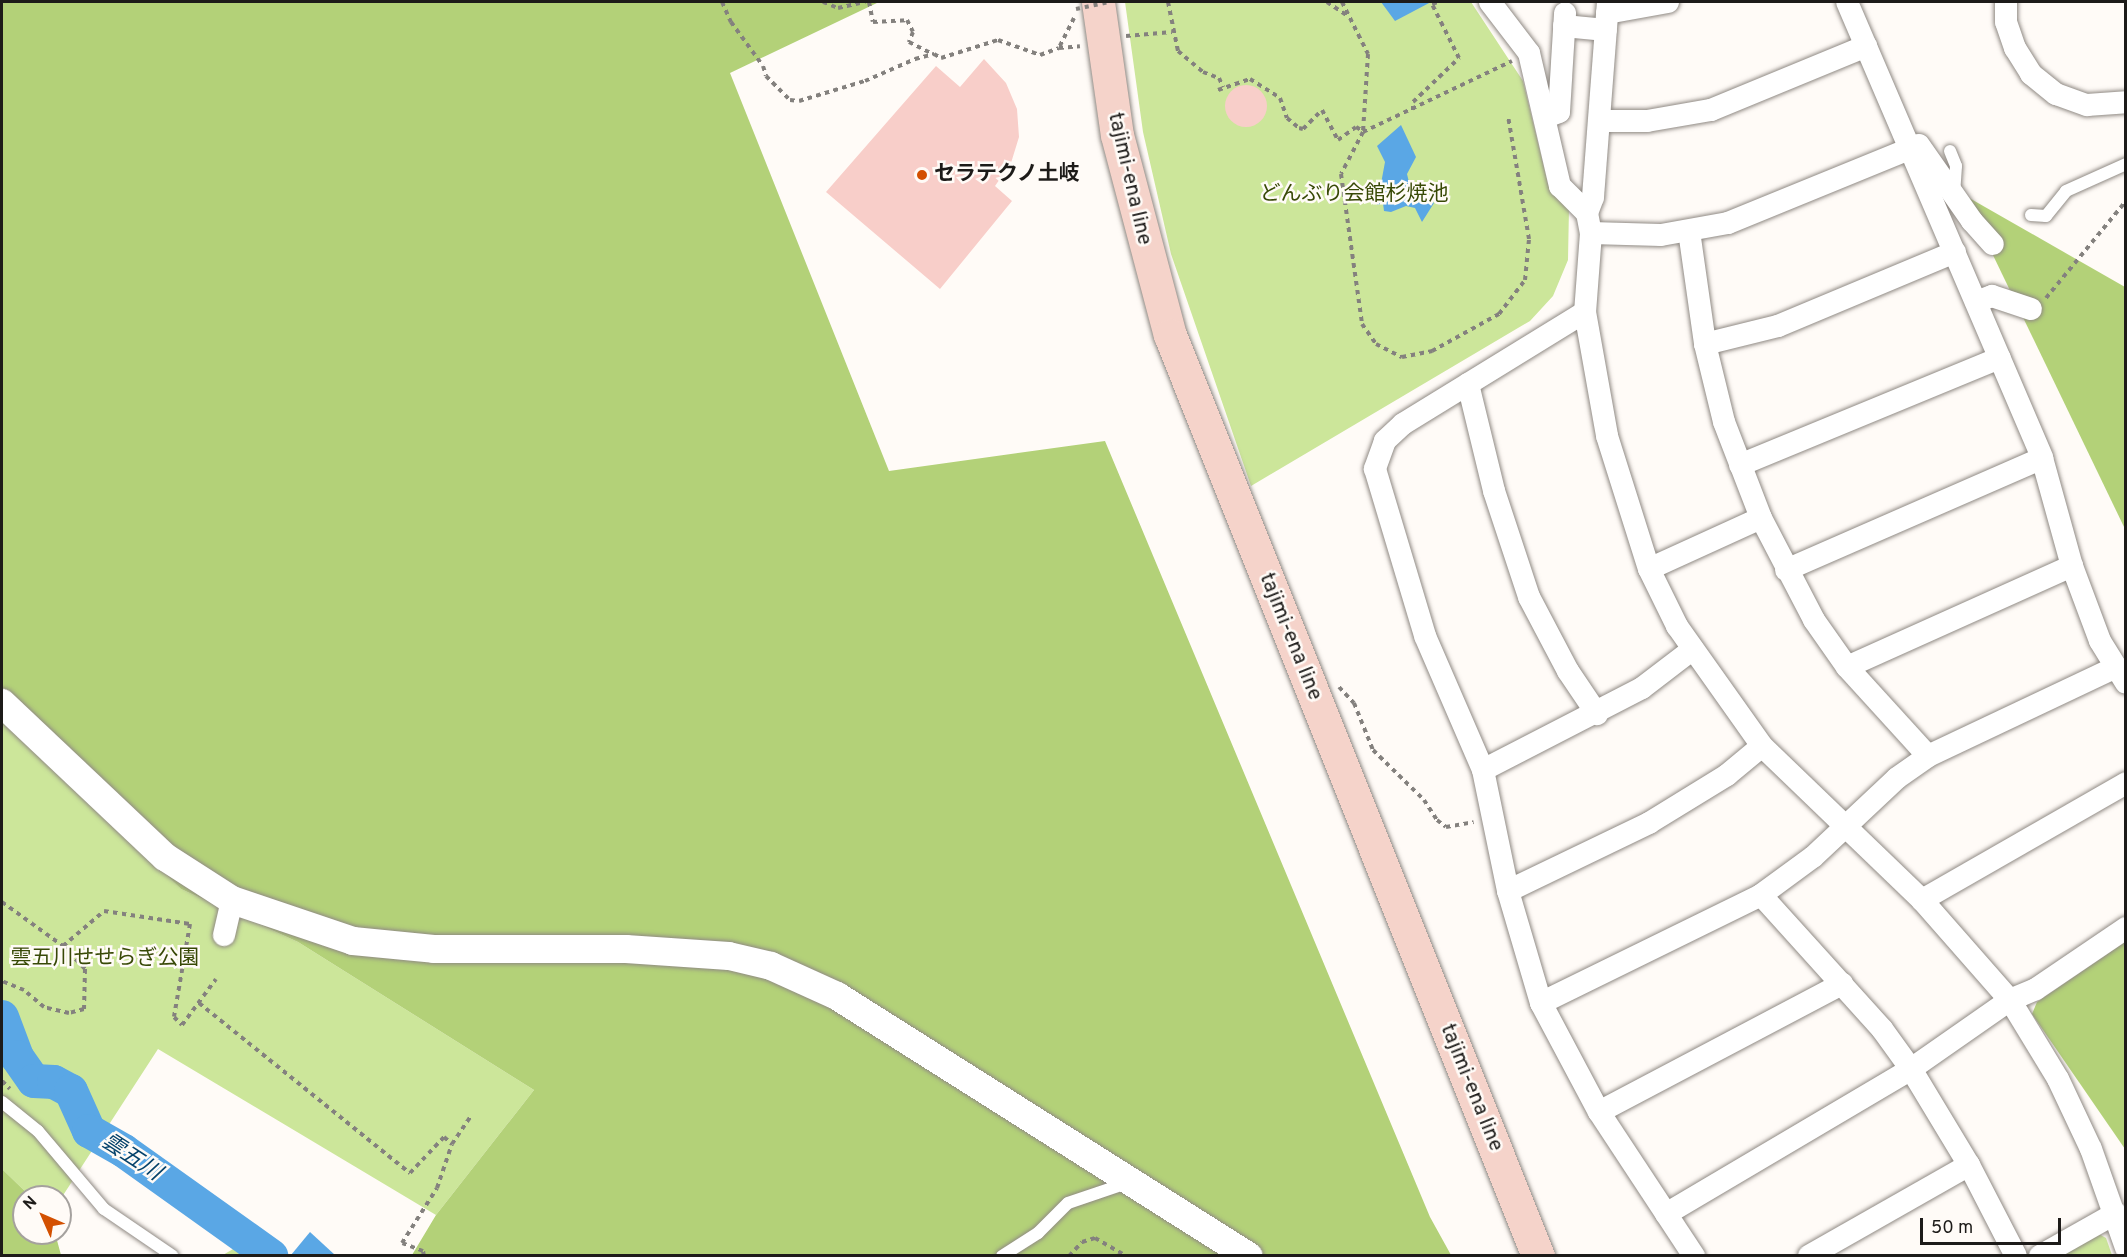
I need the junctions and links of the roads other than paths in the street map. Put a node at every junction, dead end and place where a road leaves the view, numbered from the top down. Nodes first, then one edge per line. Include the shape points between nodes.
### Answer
1 (1490, 2) edge
2 (1668, 2) edge
3 (1847, 2) edge
4 (2006, 2) edge
5 (1087, 5) edge
6 (1607, 14) edge
7 (1866, 46) junction
8 (2126, 102) edge
9 (1546, 117) junction
10 (1599, 121) junction
11 (1910, 148) junction
12 (1950, 151) dead end
13 (2126, 164) edge
14 (1954, 192) junction
15 (2031, 215) dead end
16 (1589, 223) junction
17 (1689, 231) junction
18 (1993, 244) dead end
19 (1955, 252) junction
20 (1976, 302) junction
21 (2031, 309) road end
22 (1585, 312) junction
23 (1706, 344) junction
24 (2000, 358) junction
25 (1468, 384) junction
26 (2042, 458) junction
27 (1740, 465) junction
28 (1761, 518) junction
29 (2072, 566) junction
30 (1649, 569) junction
31 (1786, 570) junction
32 (1693, 649) junction
33 (1847, 668) junction
34 (2121, 675) edge
35 (2, 703) edge
36 (1597, 714) junction
37 (1762, 746) junction
38 (1928, 756) junction
39 (1482, 770) junction
40 (2126, 783) edge
41 (1845, 828) junction
42 (1508, 891) junction
43 (1761, 895) junction
44 (232, 900) junction
45 (1922, 900) junction
46 (2126, 928) edge
47 (224, 935) dead end
48 (1842, 984) junction
49 (2010, 1000) junction
50 (1541, 1003) junction
51 (1911, 1069) junction
52 (2, 1102) edge
53 (1599, 1112) junction
54 (1969, 1165) junction
55 (1131, 1181) junction
56 (2115, 1213) junction
57 (1666, 1214) junction
58 (2126, 1248) edge
59 (173, 1256) edge
60 (1002, 1256) edge
61 (1249, 1256) edge
62 (1538, 1256) edge
63 (1694, 1256) edge
64 (1809, 1256) edge
65 (2016, 1256) edge
66 (2040, 1256) edge

1 - 9 street via 1529,52
2 - 6 street
3 - 7 street
4 - 8 street via 2006,22 2015,48 2031,74 2056,94 2087,105
5 - 62 main road, tajimi-ena line via 1170,335
6 - 9 street via 1564,20 1558,112
6 - 10 street
7 - 10 street via 1711,110 1647,121
7 - 11 street
9 - 16 street via 1560,186
10 - 16 street
11 - 14 street via 1919,145
11 - 17 street via 1758,214
11 - 19 street
12 - 14 lane via 1956,166
13 - 15 lane via 2066,191 2046,216
14 - 18 street
16 - 17 street via 1661,235
16 - 22 street
17 - 23 street
19 - 20 street
19 - 23 street via 1778,326
20 - 21 street via 1992,296
20 - 24 street
22 - 25 street
22 - 30 street via 1606,436
23 - 27 street via 1724,422
24 - 26 street
24 - 27 street
25 - 36 street via 1494,491 1528,597 1568,671
25 - 39 street via 1393,432 1377,455 1375,469 1425,636
26 - 29 street
26 - 31 street
27 - 28 street
28 - 30 street
28 - 31 street
29 - 33 street
29 - 34 street via 2100,641
30 - 32 street
31 - 33 street
32 - 36 street via 1642,688
32 - 37 street
33 - 38 street
34 - 38 street
35 - 44 street via 165,857
36 - 39 street
37 - 41 street
37 - 42 street via 1727,775 1648,823
38 - 41 street via 1897,778
39 - 42 street
40 - 45 street
41 - 43 street
41 - 45 street
42 - 50 street
43 - 48 street
43 - 50 street
44 - 47 street
44 - 55 street via 353,940 434,949 626,949 729,956 771,966 837,996
45 - 49 street
46 - 49 street via 2036,988
48 - 51 street
48 - 53 street
49 - 51 street
49 - 56 street via 2058,1079
50 - 53 street
51 - 54 street
51 - 57 street
52 - 59 lane via 38,1131 104,1209
53 - 57 street
54 - 64 street
54 - 65 street
55 - 60 lane via 1068,1203 1038,1233
55 - 61 street
56 - 58 street
56 - 66 street
57 - 63 street

